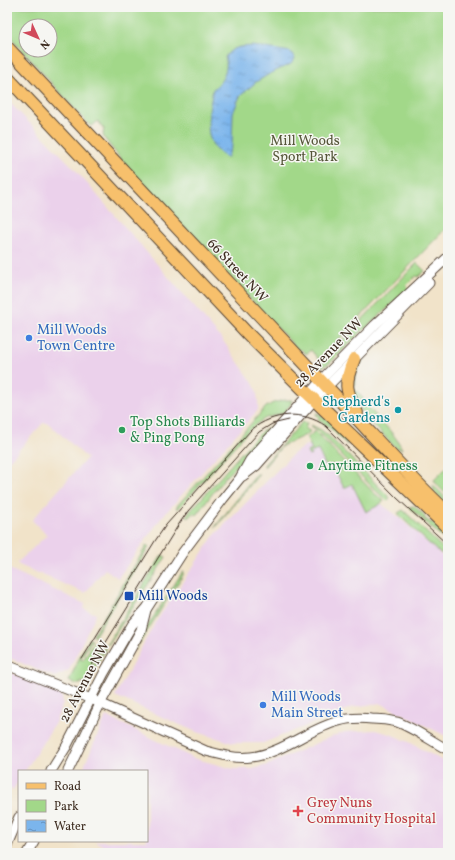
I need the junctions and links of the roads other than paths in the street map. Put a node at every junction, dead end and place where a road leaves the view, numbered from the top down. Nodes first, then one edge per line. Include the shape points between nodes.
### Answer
1 (7, 47) edge
2 (7, 57) edge
3 (28, 69) junction
4 (7, 77) edge
5 (448, 257) edge
6 (448, 264) edge
7 (354, 359) junction
8 (317, 391) junction
9 (364, 424) junction
10 (390, 454) junction
11 (448, 513) edge
12 (448, 528) edge
13 (147, 608) junction
14 (7, 664) edge
15 (91, 699) junction
16 (100, 704) junction
17 (448, 750) edge
18 (52, 770) edge
19 (68, 770) edge
20 (18, 818) edge
21 (18, 818) edge
22 (7, 834) edge
23 (33, 842) edge
24 (7, 845) edge
25 (27, 853) edge

1 - 3 main road, 66 Street NW
2 - 3 main road
3 - 8 main road, 66 Street NW
4 - 8 main road via 205,288
5 - 8 street, 28 Avenue NW via 375,325
6 - 7 street, 28 Avenue NW
7 - 8 street, 28 Avenue NW
7 - 9 main road via 347,388
8 - 9 main road, 66 Street NW
8 - 10 main road via 379,449
8 - 12 main road, 66 Street NW
8 - 13 street, 28 Avenue NW via 250,460 240,478 183,552
9 - 10 main road, 66 Street NW
10 - 11 main road, 66 Street NW
13 - 15 street, 28 Avenue NW via 132,624
13 - 16 street, 28 Avenue NW via 141,630
14 - 15 street
15 - 16 street
15 - 18 street, 28 Avenue NW
16 - 17 street via 206,751 228,757 262,755 339,720 365,718 397,722
16 - 19 street, 28 Avenue NW
20 - 22 street
21 - 24 street
23 - 25 street

